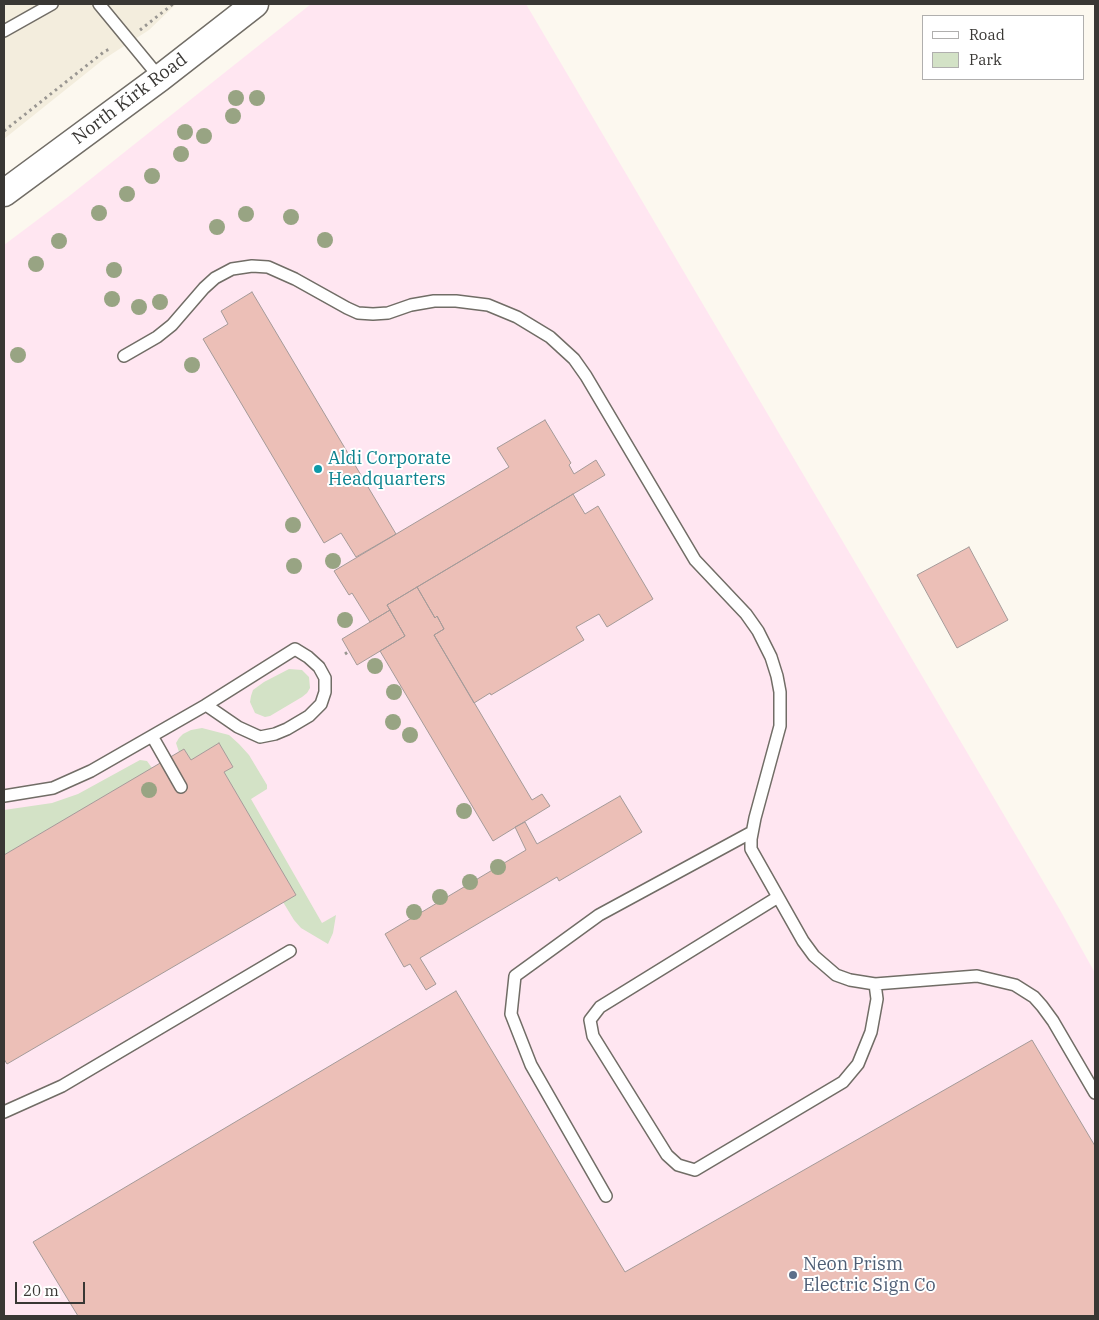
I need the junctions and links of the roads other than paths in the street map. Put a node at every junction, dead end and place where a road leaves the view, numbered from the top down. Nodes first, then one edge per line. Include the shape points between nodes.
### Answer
1 (52, 4) edge
2 (98, 4) edge
3 (254, 4) edge
4 (4, 31) edge
5 (160, 78) junction
6 (4, 193) edge
7 (124, 356) dead end
8 (206, 705) junction
9 (152, 736) junction
10 (181, 787) dead end
11 (4, 796) edge
12 (752, 832) junction
13 (778, 897) junction
14 (290, 951) dead end
15 (875, 984) junction
16 (1095, 1093) edge
17 (4, 1112) edge
18 (606, 1196) dead end

1 - 4 lane
2 - 5 lane
3 - 5 street, North Kirk Road
5 - 6 street, North Kirk Road
7 - 12 lane via 172,325 215,278 232,269 252,266 268,267 296,279 358,313 388,313 411,305 456,301 488,305 517,317 550,337 574,359 586,376 695,560 746,614 771,657 780,692 780,726
8 - 8 lane via 295,649 308,656 325,678 321,704 309,716 275,734 260,737 238,727
8 - 9 lane
9 - 10 lane
9 - 11 lane via 72,781 53,788
12 - 13 lane via 751,849
12 - 18 lane via 599,915 515,976 510,1014 528,1056
13 - 15 lane via 803,941 825,967 850,980
13 - 15 lane via 600,1006 590,1020 593,1036 667,1155 678,1165 695,1170 843,1082 858,1064 871,1032 877,999
14 - 17 lane via 62,1086
15 - 16 lane via 976,976 1020,988 1034,997 1053,1021

